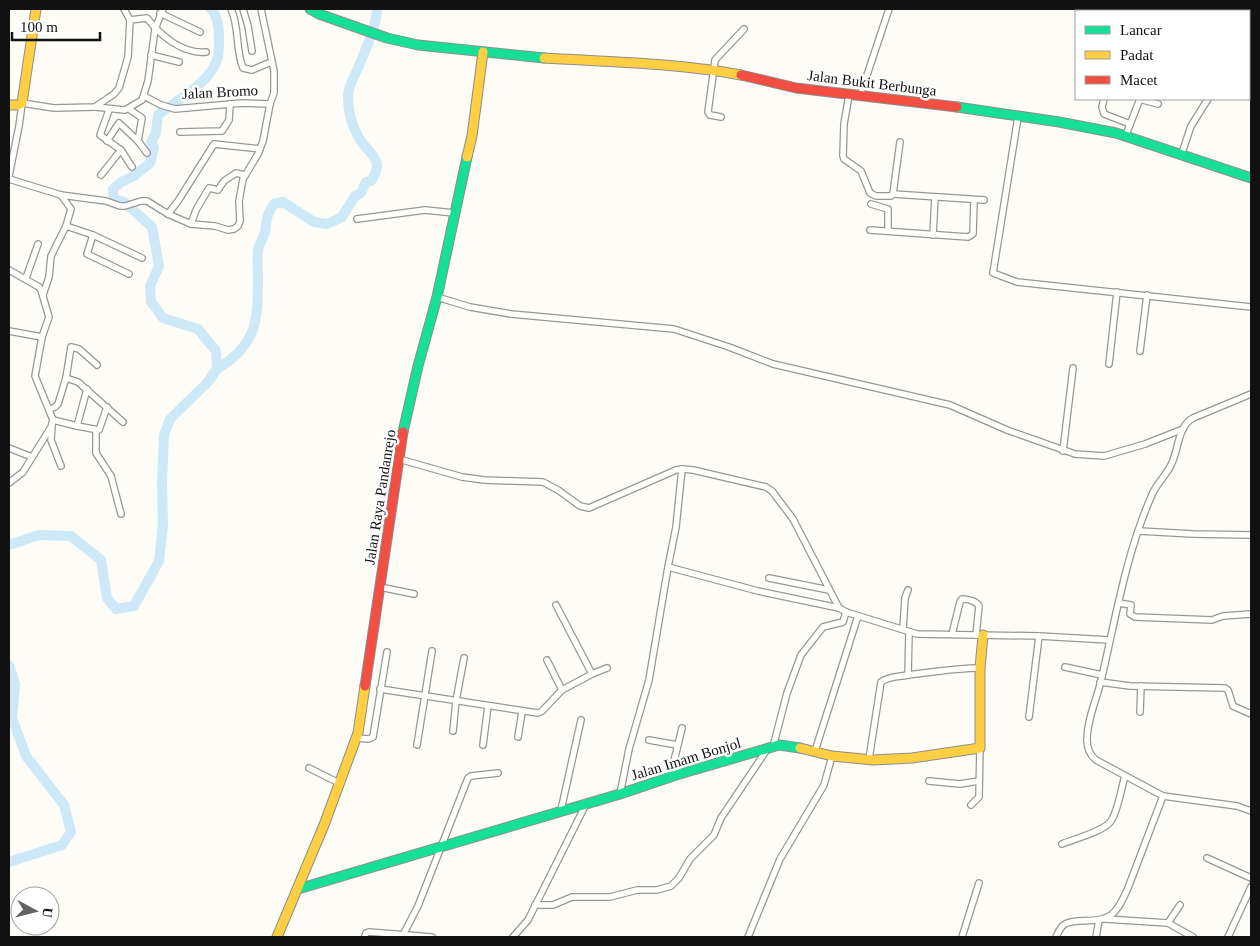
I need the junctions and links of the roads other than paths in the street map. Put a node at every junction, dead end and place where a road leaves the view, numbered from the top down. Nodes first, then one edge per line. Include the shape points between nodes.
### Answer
1 (36, 9) edge
2 (124, 9) edge
3 (231, 9) edge
4 (243, 9) edge
5 (261, 9) edge
6 (310, 9) edge
7 (889, 9) edge
8 (161, 10) edge
9 (130, 20) junction
10 (155, 29) junction
11 (744, 29) dead end
12 (200, 32) dead end
13 (252, 51) dead end
14 (206, 52) dead end
15 (483, 52) junction
16 (152, 55) junction
17 (179, 62) dead end
18 (271, 62) junction
19 (714, 70) junction
20 (849, 95) junction
21 (144, 96) junction
22 (860, 96) junction
23 (1104, 100) edge
24 (1139, 100) edge
25 (1143, 100) edge
26 (1207, 100) edge
27 (22, 103) junction
28 (9, 104) edge
29 (230, 104) junction
30 (270, 104) junction
31 (1158, 104) dead end
32 (95, 107) junction
33 (129, 109) junction
34 (109, 110) junction
35 (122, 111) junction
36 (721, 117) dead end
37 (1018, 117) junction
38 (119, 124) junction
39 (1130, 124) junction
40 (180, 132) dead end
41 (1126, 137) junction
42 (107, 141) junction
43 (138, 141) junction
44 (900, 142) dead end
45 (260, 149) junction
46 (121, 150) junction
47 (148, 153) dead end
48 (1181, 156) junction
49 (132, 168) dead end
50 (101, 175) dead end
51 (245, 175) junction
52 (9, 177) edge
53 (1251, 178) edge
54 (893, 194) junction
55 (62, 196) junction
56 (935, 197) junction
57 (974, 200) junction
58 (984, 200) dead end
59 (871, 204) dead end
60 (168, 214) junction
61 (454, 214) junction
62 (357, 219) dead end
63 (191, 224) junction
64 (66, 226) junction
65 (870, 230) dead end
66 (888, 232) junction
67 (933, 234) junction
68 (93, 235) junction
69 (38, 244) dead end
70 (142, 258) dead end
71 (9, 270) edge
72 (129, 274) dead end
73 (26, 278) junction
74 (1117, 292) junction
75 (43, 295) junction
76 (1147, 295) junction
77 (438, 297) junction
78 (1251, 307) edge
79 (9, 331) edge
80 (42, 337) junction
81 (1140, 351) dead end
82 (1109, 364) dead end
83 (96, 365) dead end
84 (1073, 368) dead end
85 (66, 378) junction
86 (87, 389) junction
87 (1251, 394) edge
88 (107, 407) junction
89 (49, 409) junction
90 (52, 422) junction
91 (124, 422) dead end
92 (77, 426) junction
93 (1182, 429) junction
94 (96, 430) junction
95 (9, 448) edge
96 (1063, 451) junction
97 (32, 457) junction
98 (398, 459) junction
99 (61, 466) dead end
100 (682, 469) junction
101 (9, 475) edge
102 (17, 478) junction
103 (9, 483) edge
104 (121, 514) dead end
105 (1139, 531) junction
106 (1251, 535) edge
107 (668, 567) junction
108 (770, 578) dead end
109 (380, 588) junction
110 (829, 590) junction
111 (908, 590) dead end
112 (414, 594) dead end
113 (1123, 603) junction
114 (556, 605) dead end
115 (839, 608) junction
116 (846, 612) junction
117 (1251, 614) edge
118 (858, 616) junction
119 (903, 629) junction
120 (909, 632) junction
121 (952, 634) junction
122 (980, 635) junction
123 (1039, 636) junction
124 (1109, 640) junction
125 (386, 652) dead end
126 (432, 652) dead end
127 (464, 658) dead end
128 (547, 660) dead end
129 (607, 668) dead end
130 (980, 668) junction
131 (1065, 668) dead end
132 (592, 674) junction
133 (1102, 675) junction
134 (908, 676) junction
135 (1105, 683) junction
136 (1141, 686) junction
137 (380, 690) junction
138 (562, 690) junction
139 (424, 696) junction
140 (456, 701) junction
141 (488, 706) junction
142 (522, 712) junction
143 (1140, 712) dead end
144 (1251, 714) edge
145 (1030, 717) dead end
146 (581, 720) dead end
147 (682, 728) dead end
148 (453, 731) dead end
149 (518, 737) dead end
150 (356, 738) junction
151 (649, 740) dead end
152 (417, 744) dead end
153 (483, 745) dead end
154 (677, 745) junction
155 (770, 748) junction
156 (980, 748) junction
157 (815, 751) junction
158 (832, 756) junction
159 (869, 760) junction
160 (309, 768) dead end
161 (498, 773) dead end
162 (676, 775) junction
163 (1125, 776) junction
164 (929, 781) dead end
165 (979, 781) junction
166 (339, 783) junction
167 (620, 794) junction
168 (1163, 796) junction
169 (586, 804) junction
170 (971, 804) dead end
171 (561, 810) junction
172 (1251, 811) edge
173 (1062, 844) dead end
174 (441, 847) junction
175 (1208, 858) dead end
176 (1251, 878) edge
177 (978, 883) dead end
178 (1251, 886) edge
179 (298, 889) junction
180 (1180, 905) dead end
181 (535, 906) junction
182 (1102, 920) junction
183 (1168, 923) junction
184 (403, 935) junction
185 (277, 937) edge
186 (365, 937) edge
187 (432, 937) edge
188 (513, 937) edge
189 (748, 937) edge
190 (962, 937) edge
191 (1056, 937) edge
192 (1096, 937) edge
193 (1193, 937) edge
194 (1228, 937) edge

1 - 27 main road
2 - 9 street
3 - 18 street via 243,68 252,70
4 - 13 street
5 - 18 street
6 - 15 main road, Jalan Bukit Berbunga via 386,38
7 - 22 street
8 - 10 street
8 - 12 street
9 - 10 street via 147,18
9 - 32 street via 128,60 119,88
10 - 14 street via 186,50
10 - 16 street
11 - 19 street via 716,58
15 - 19 main road, Jalan Bukit Berbunga
15 - 61 main road, Jalan Raya Pandanrejo via 472,136
16 - 17 street
16 - 21 street
18 - 30 street via 274,87
19 - 20 main road, Jalan Bukit Berbunga via 796,88
19 - 36 street via 708,112
20 - 22 main road, Jalan Bukit Berbunga
20 - 54 street via 842,156 861,171 870,193
21 - 29 street, Jalan Bromo via 175,109
21 - 33 street
22 - 37 main road, Jalan Bukit Berbunga
23 - 39 street via 1104,114
24 - 39 street
25 - 31 street
26 - 48 street via 1191,126
27 - 28 main road
27 - 32 street via 54,108
27 - 52 street
29 - 30 street, Jalan Bromo
29 - 40 street via 229,120 222,130
30 - 45 street
32 - 34 street
33 - 35 street
33 - 43 street via 142,118
34 - 35 street
34 - 42 street via 99,134
35 - 38 street
37 - 41 main road, Jalan Bukit Berbunga
37 - 74 street via 993,273 1018,282
38 - 42 street
38 - 43 street
39 - 41 street
41 - 48 main road, Jalan Bukit Berbunga
42 - 46 street
43 - 47 street
44 - 54 street
45 - 51 street
45 - 60 street via 214,144
46 - 49 street
46 - 50 street
48 - 53 main road, Jalan Bukit Berbunga
51 - 63 street via 236,173 218,190 209,188
51 - 63 street via 238,226 228,230
52 - 55 street
54 - 56 street
55 - 60 street via 126,206 148,201
55 - 64 street via 71,209
56 - 57 street
56 - 67 street
57 - 58 street
57 - 67 street via 971,236
59 - 66 street via 888,209
60 - 63 street
61 - 62 street via 425,210
61 - 77 main road, Jalan Raya Pandanrejo
64 - 68 street
64 - 75 street via 51,256
65 - 66 street
66 - 67 street
68 - 70 street
68 - 72 street via 87,254
69 - 73 street
71 - 73 street
73 - 75 street via 39,287
74 - 76 street
74 - 82 street
75 - 80 street via 50,317
76 - 78 street
76 - 81 street
77 - 96 street via 511,314 681,331 773,364 950,405
77 - 98 main road, Jalan Raya Pandanrejo via 418,366
79 - 80 street
80 - 89 street via 35,376
83 - 85 street via 79,349 71,347
84 - 96 street
85 - 86 street
85 - 89 street via 58,404
86 - 88 street
86 - 92 street
87 - 93 street via 1193,418
88 - 91 street
88 - 94 street via 100,429
89 - 90 street
90 - 92 street
90 - 97 street
90 - 99 street via 51,440
92 - 94 street
93 - 96 street via 1104,456
93 - 105 street via 1171,466 1152,494
94 - 104 street via 96,454 111,476
95 - 97 street
97 - 102 street
98 - 100 street via 462,477 542,482 580,506 589,508 654,478
98 - 109 main road, Jalan Raya Pandanrejo
100 - 107 street
100 - 110 street via 756,484 772,491 793,519
101 - 102 street
102 - 103 street
105 - 106 street
105 - 113 street
107 - 115 street
107 - 167 street via 648,680
108 - 110 street
109 - 112 street
109 - 150 main road, Jalan Raya Pandanrejo
110 - 115 street
111 - 119 street
113 - 117 street via 1131,606 1130,615 1135,617 1212,620
113 - 124 street
114 - 132 street
115 - 116 street
116 - 118 street
116 - 155 street via 843,622 823,627 801,656
118 - 119 street
118 - 157 street
119 - 120 street
120 - 121 street
120 - 134 street
121 - 122 street
121 - 122 street via 960,602 966,599 979,606
122 - 123 street
122 - 130 main road
123 - 124 street
123 - 145 street
124 - 133 street
125 - 137 street
126 - 139 street
127 - 140 street
128 - 138 street
129 - 132 street
130 - 134 street via 957,668
130 - 156 main road
131 - 133 street
132 - 138 street
133 - 135 street
134 - 159 street via 881,682
135 - 136 street
135 - 163 street via 1088,727 1089,753
136 - 143 street
136 - 144 street via 1225,688 1233,706
137 - 139 street
137 - 150 street via 373,737
138 - 142 street via 540,712
139 - 140 street
139 - 152 street
140 - 141 street
140 - 148 street
141 - 142 street
141 - 153 street
142 - 149 street
146 - 171 street
147 - 154 street
150 - 166 main road, Jalan Raya Pandanrejo
151 - 154 street
154 - 162 street
155 - 157 main road, Jalan Imam Bonjol via 786,745
155 - 162 main road, Jalan Imam Bonjol
155 - 181 street via 721,818 714,835 690,858 671,886 610,897 572,897 552,905
156 - 159 main road, Jalan Imam Bonjol via 912,758
156 - 165 street
157 - 158 main road, Jalan Imam Bonjol
158 - 159 main road, Jalan Imam Bonjol
158 - 189 street via 824,785 780,859
160 - 166 street
161 - 174 street via 468,778
162 - 167 main road, Jalan Imam Bonjol
163 - 168 street
163 - 173 street via 1111,822
164 - 165 street via 960,784
165 - 170 street via 979,797
166 - 179 main road, Jalan Raya Pandanrejo
167 - 169 main road, Jalan Imam Bonjol
168 - 172 street via 1238,806
168 - 182 street via 1122,902 1113,914
169 - 171 main road, Jalan Imam Bonjol
169 - 181 street
171 - 174 main road, Jalan Imam Bonjol
174 - 179 main road, Jalan Imam Bonjol
174 - 184 street
175 - 176 street
177 - 190 street
178 - 194 street
179 - 185 main road, Jalan Raya Pandanrejo
180 - 183 street
181 - 188 street
182 - 183 street
182 - 191 street via 1066,923
182 - 192 street
183 - 193 street
184 - 186 street via 368,932
184 - 187 street

